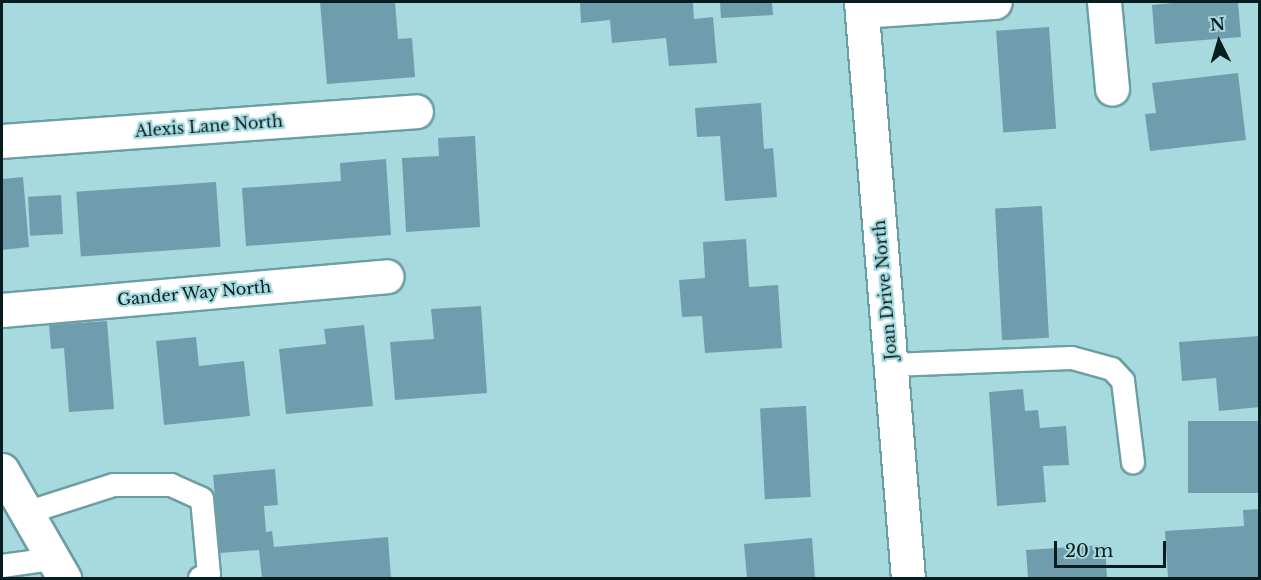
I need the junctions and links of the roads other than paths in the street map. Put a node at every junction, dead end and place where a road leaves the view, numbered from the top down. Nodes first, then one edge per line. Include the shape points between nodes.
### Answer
1 (995, 2) edge
2 (1104, 2) edge
3 (862, 6) edge
4 (1112, 89) dead end
5 (416, 111) dead end
6 (2, 141) edge
7 (387, 276) dead end
8 (2, 310) edge
9 (891, 365) junction
10 (1133, 462) dead end
11 (2, 470) edge
12 (26, 513) junction
13 (2, 566) edge
14 (58, 569) edge
15 (200, 579) edge
16 (908, 579) edge

1 - 3 street
2 - 4 street
3 - 9 street, Joan Drive North
5 - 6 street, Alexis Lane North
7 - 8 street, Gander Way North
9 - 10 lane via 1072,358 1112,369 1123,381
9 - 16 street, Joan Drive North
11 - 12 street
12 - 14 street
12 - 15 lane via 114,485 171,485 202,499 209,574
13 - 14 lane

